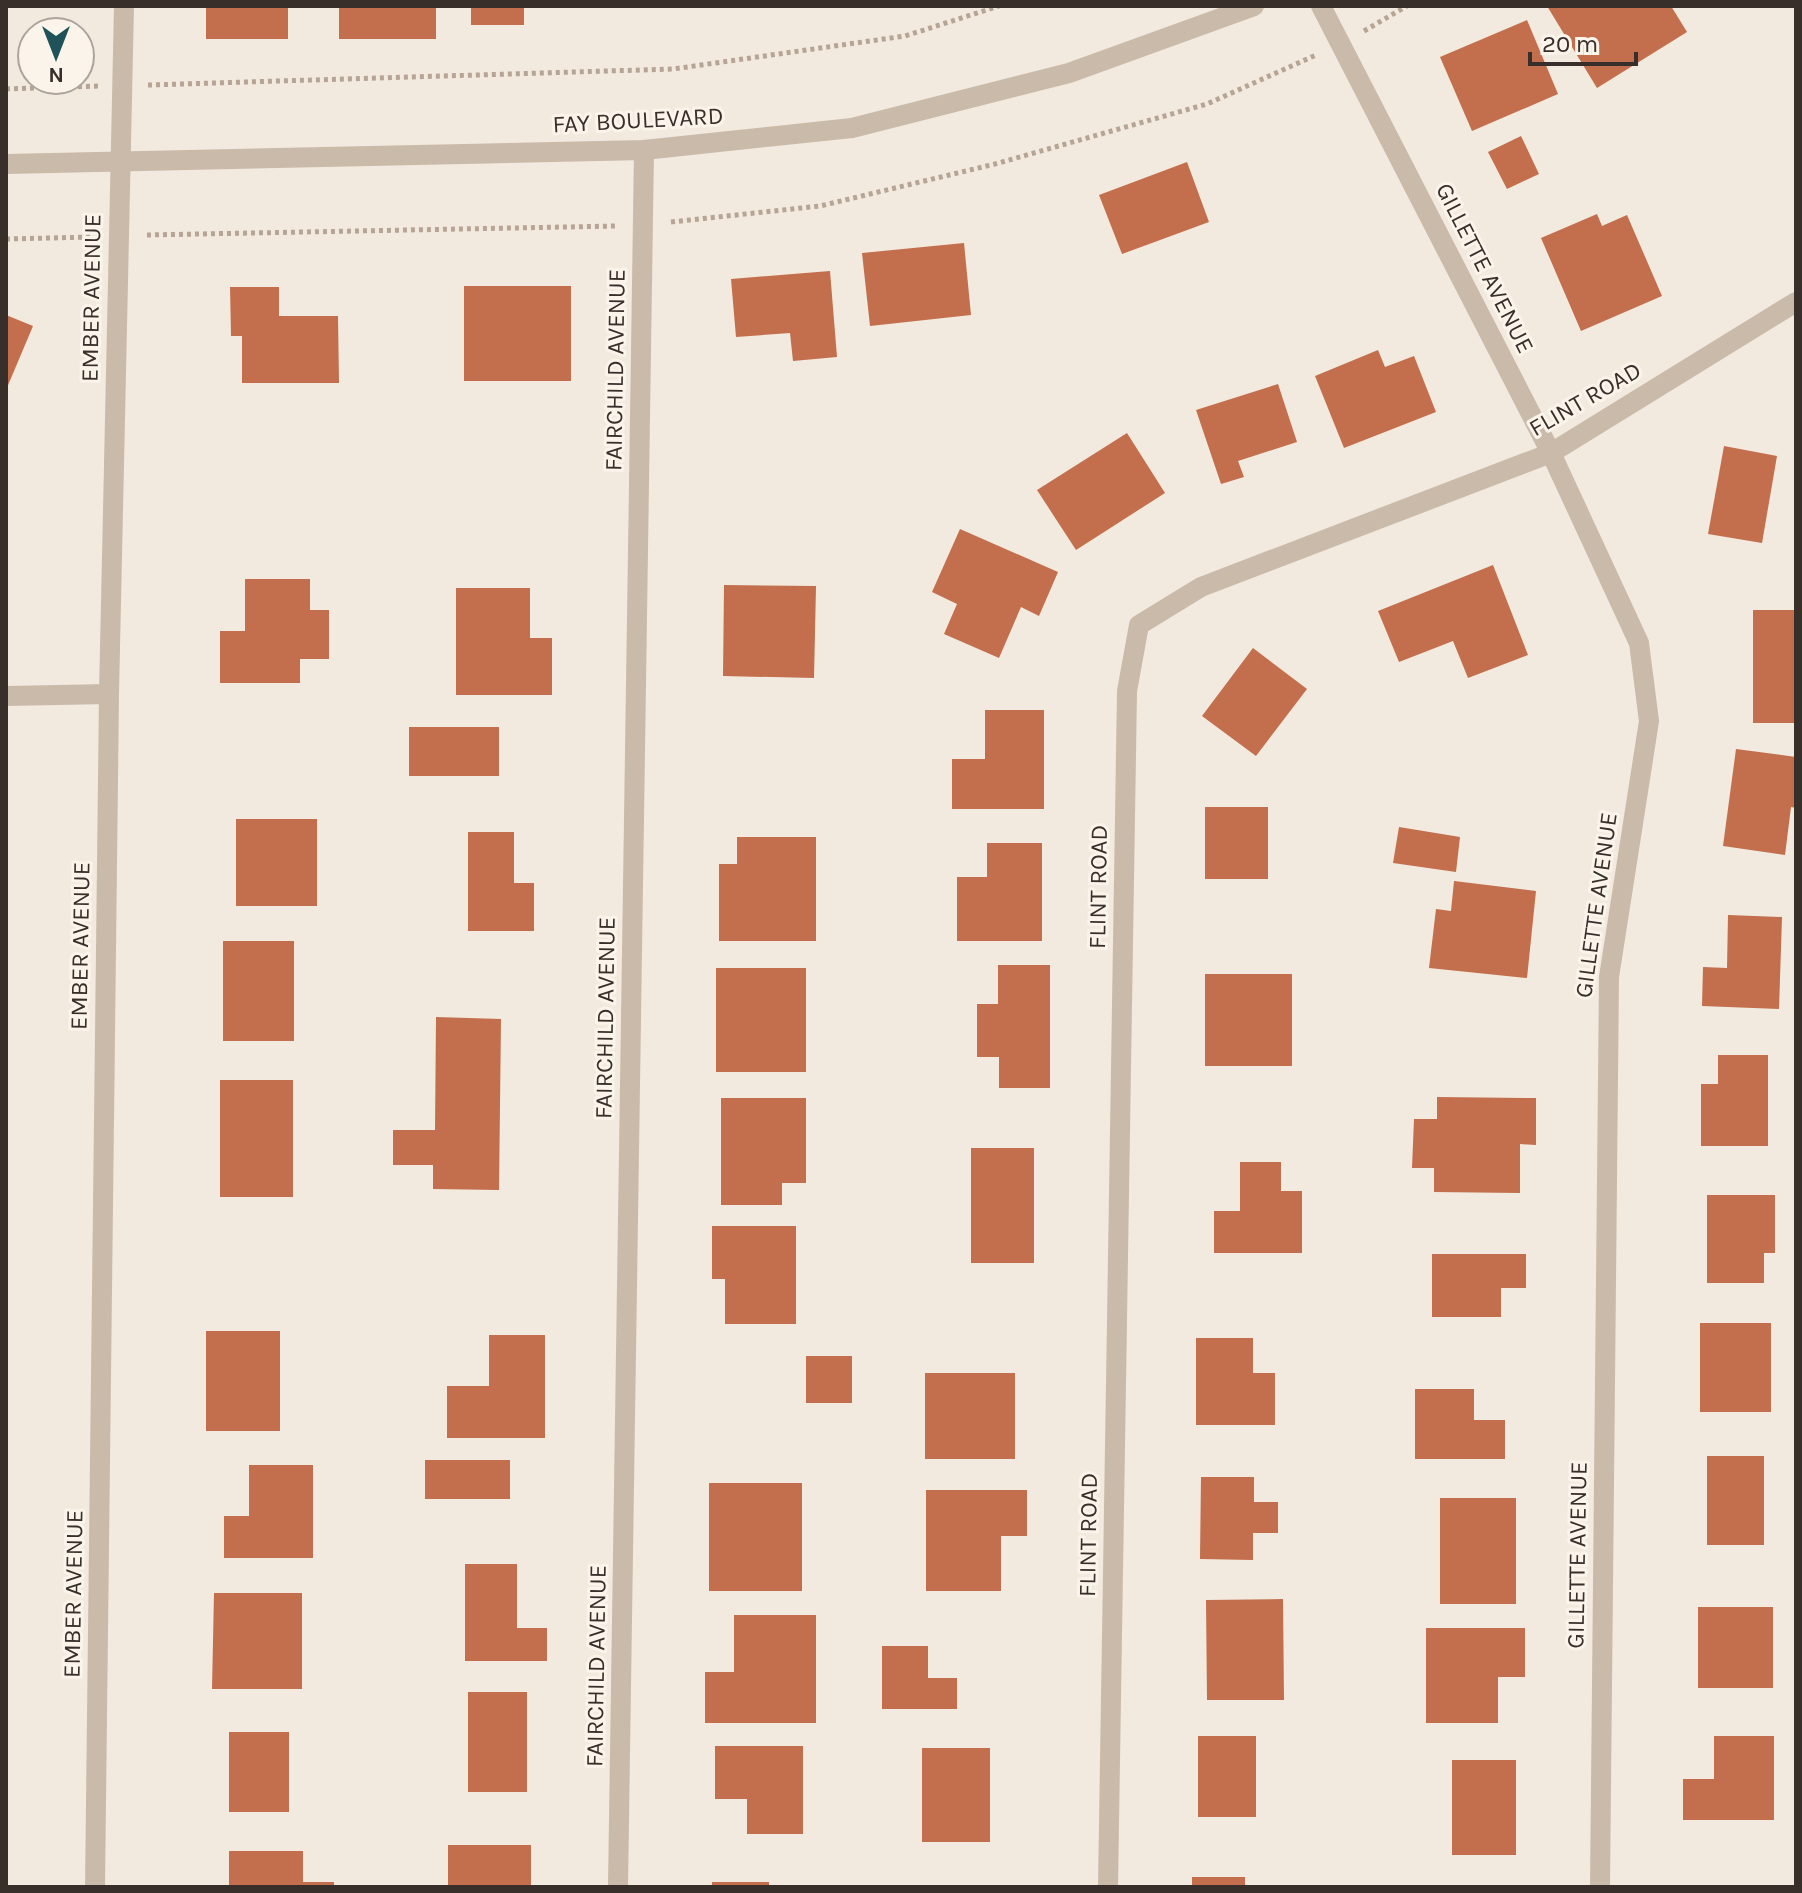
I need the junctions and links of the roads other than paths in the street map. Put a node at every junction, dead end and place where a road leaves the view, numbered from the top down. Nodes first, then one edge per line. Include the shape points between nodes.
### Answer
1 (124, 6) edge
2 (1254, 6) edge
3 (1321, 6) edge
4 (644, 150) junction
5 (120, 161) junction
6 (6, 164) edge
7 (1796, 302) edge
8 (1551, 453) junction
9 (109, 694) junction
10 (6, 696) edge
11 (95, 1887) edge
12 (618, 1887) edge
13 (1108, 1887) edge
14 (1600, 1887) edge

1 - 5 street, EMBER AVENUE
2 - 4 street, FAY BOULEVARD via 1069,73 852,128
3 - 8 street, GILLETTE AVENUE
4 - 5 street, FAY BOULEVARD
4 - 12 street, FAIRCHILD AVENUE
5 - 6 street, FAY BOULEVARD
5 - 9 street, EMBER AVENUE
7 - 8 street, FLINT ROAD
8 - 13 street, FLINT ROAD via 1201,587 1139,625 1127,691
8 - 14 street, GILLETTE AVENUE via 1639,643 1649,721 1609,977
9 - 10 street
9 - 11 street, EMBER AVENUE

